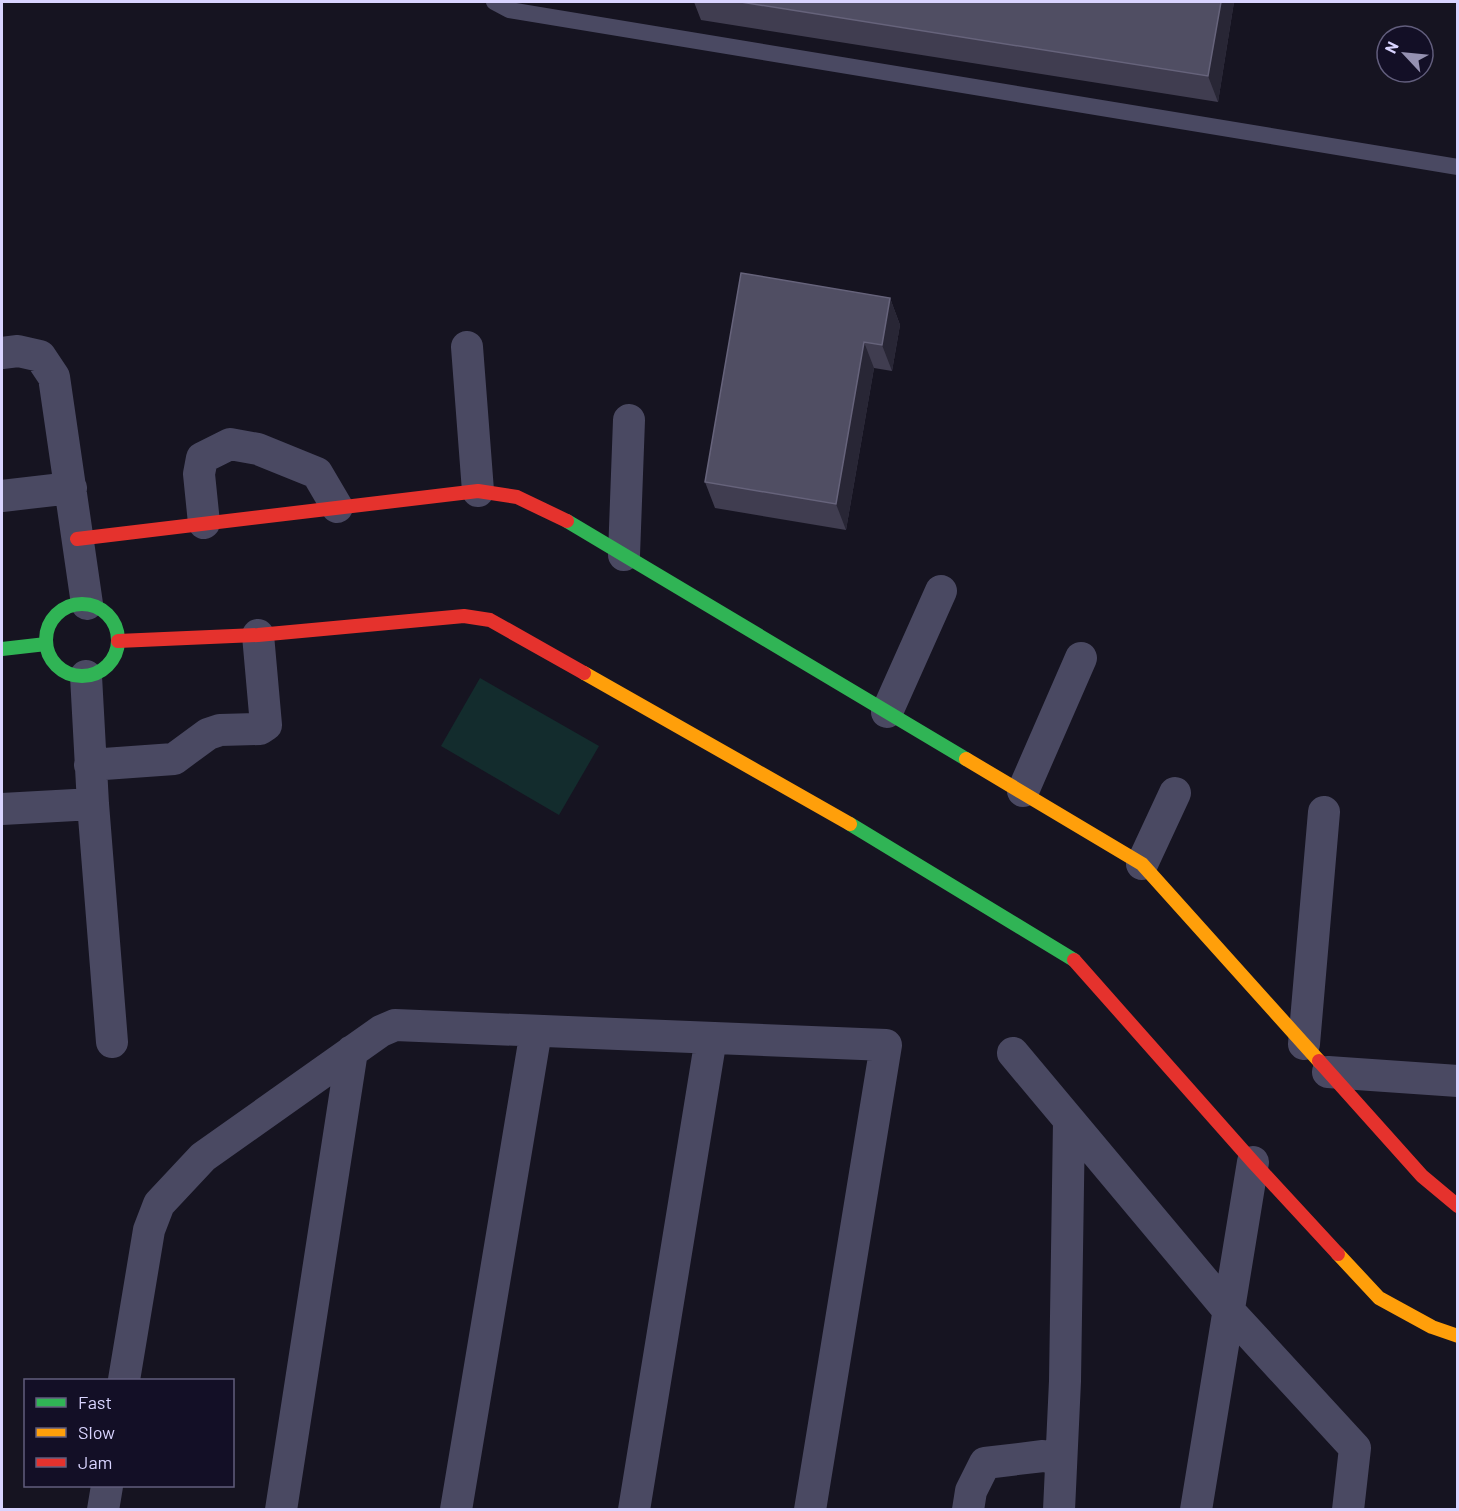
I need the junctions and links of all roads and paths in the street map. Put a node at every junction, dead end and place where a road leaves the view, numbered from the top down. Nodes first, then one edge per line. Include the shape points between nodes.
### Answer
1 (494, 2) edge
2 (1458, 167) edge
3 (467, 346) dead end
4 (2, 353) edge
5 (629, 420) dead end
6 (71, 488) junction
7 (478, 491) junction
8 (2, 496) edge
9 (337, 507) junction
10 (204, 523) junction
11 (77, 538) junction
12 (624, 555) junction
13 (941, 591) dead end
14 (87, 604) junction
15 (258, 635) junction
16 (118, 641) junction
17 (46, 644) junction
18 (2, 649) edge
19 (1081, 658) dead end
20 (86, 676) junction
21 (887, 712) junction
22 (90, 765) junction
23 (1023, 791) junction
24 (1175, 793) dead end
25 (93, 804) junction
26 (2, 809) edge
27 (1324, 812) dead end
28 (1142, 864) junction
29 (536, 1031) junction
30 (711, 1038) junction
31 (112, 1042) dead end
32 (1304, 1044) junction
33 (352, 1051) junction
34 (1013, 1053) dead end
35 (1328, 1072) junction
36 (1458, 1081) edge
37 (1069, 1121) junction
38 (1253, 1162) junction
39 (1458, 1206) edge
40 (1228, 1311) junction
41 (1458, 1336) edge
42 (124, 1379) edge
43 (1061, 1459) junction
44 (107, 1487) edge
45 (103, 1509) edge
46 (281, 1509) edge
47 (456, 1509) edge
48 (634, 1509) edge
49 (810, 1509) edge
50 (968, 1509) edge
51 (1059, 1509) edge
52 (1196, 1509) edge
53 (1348, 1509) edge

1 - 2 lane via 509,10
3 - 7 street
4 - 6 street via 18,351 40,356 54,378
5 - 12 street
6 - 8 street
6 - 11 street
7 - 9 street
7 - 12 street via 517,497 559,516
9 - 10 street
9 - 10 street via 317,473 258,449 230,444 202,458
10 - 11 street
11 - 14 street
12 - 21 street
13 - 21 street
14 - 16 street via 106,613 117,631
14 - 17 street via 71,606 57,615 48,628
15 - 16 street
15 - 22 street via 266,725 260,729 208,734 174,759
15 - 38 street via 464,616 490,620 838,817 1071,956
16 - 20 street via 108,664
17 - 18 street
17 - 20 street via 55,665 64,672
19 - 23 street
20 - 22 street
21 - 23 street
22 - 25 street
23 - 28 street
24 - 28 street
25 - 26 street
25 - 31 street
27 - 32 street
28 - 32 street
29 - 30 street
29 - 33 street via 395,1025
29 - 47 street
30 - 48 street
30 - 49 street via 886,1045
32 - 35 street
33 - 42 street via 203,1157 159,1204 149,1230
33 - 46 street
34 - 37 street
35 - 36 street
35 - 39 street via 1422,1176
37 - 40 street
37 - 43 street
38 - 40 street
38 - 41 street via 1379,1298 1432,1327
40 - 52 street
40 - 53 street via 1355,1448
43 - 50 street via 1043,1456 985,1463 971,1491
43 - 51 street
44 - 45 street

